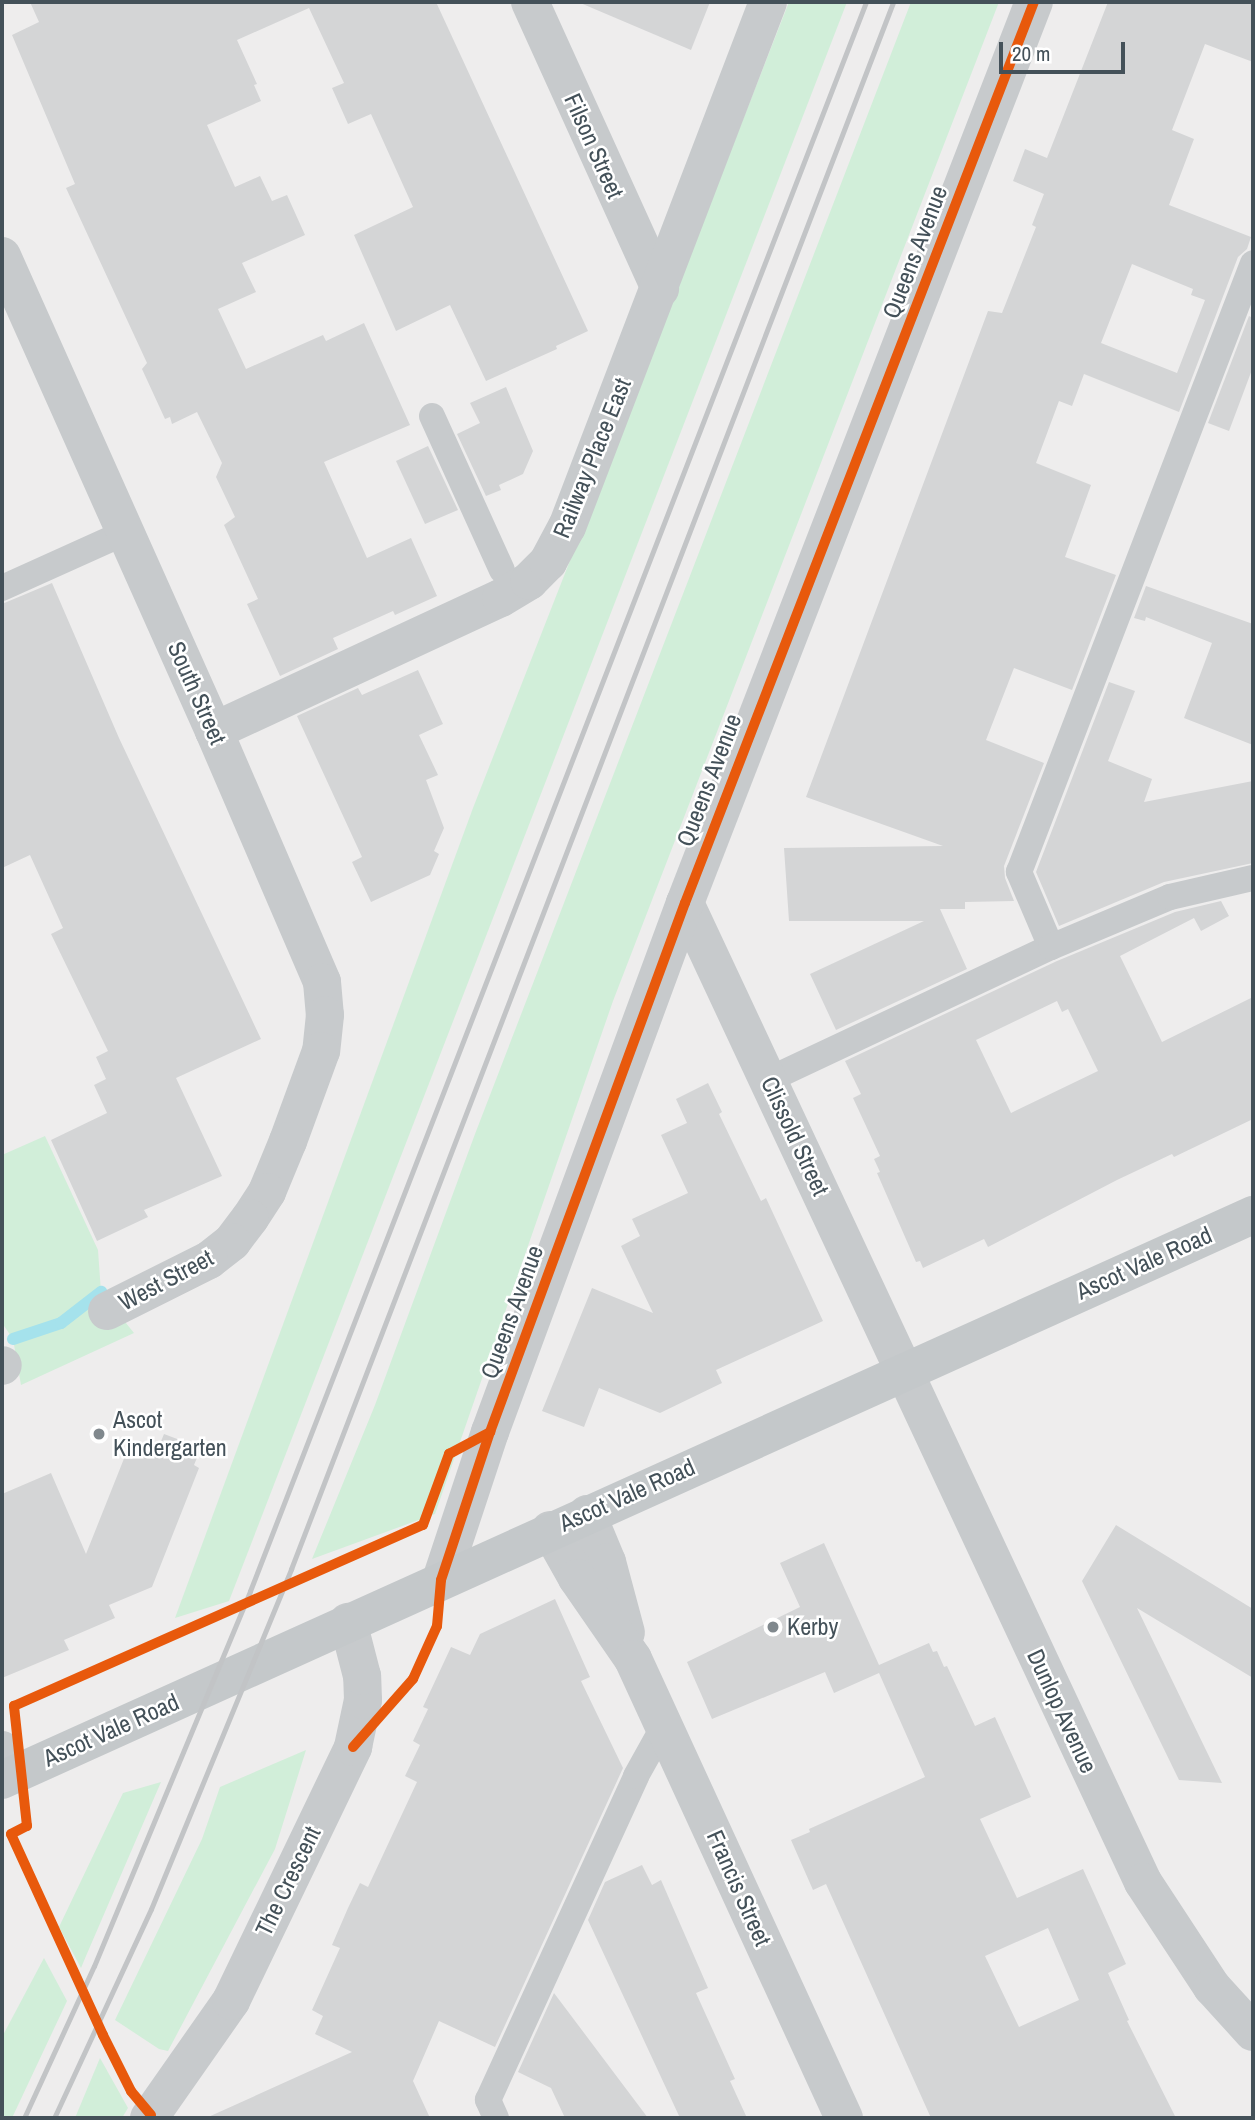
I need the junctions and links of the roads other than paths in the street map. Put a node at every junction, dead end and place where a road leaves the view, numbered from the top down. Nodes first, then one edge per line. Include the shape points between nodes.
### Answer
1 (530, 2) edge
2 (768, 2) edge
3 (1034, 2) edge
4 (2, 256) edge
5 (1253, 263) edge
6 (660, 289) junction
7 (432, 416) dead end
8 (126, 532) junction
9 (502, 570) dead end
10 (2, 588) edge
11 (214, 731) junction
12 (1253, 878) edge
13 (684, 903) junction
14 (1051, 947) junction
15 (768, 1080) junction
16 (288, 1141) joint
17 (1253, 1214) edge
18 (107, 1311) dead end
19 (904, 1370) junction
20 (587, 1514) junction
21 (550, 1530) junction
22 (441, 1580) junction
23 (348, 1622) junction
24 (633, 1659) junction
25 (665, 1724) junction
26 (6, 1768) edge
27 (1253, 2032) edge
28 (150, 2117) edge
29 (496, 2118) edge
30 (844, 2118) edge

1 - 6 street, Filson Street
2 - 6 street, Railway Place East
3 - 13 street, Queens Avenue
4 - 8 street, South Street
5 - 14 lane via 1019,872
6 - 11 street, Railway Place East via 567,527 548,562 529,581
7 - 9 lane
8 - 10 lane
8 - 11 street, South Street
11 - 16 street, South Street via 322,982 325,1015 320,1051
12 - 14 lane via 1170,897
13 - 15 street, Clissold Street
13 - 22 street, Queens Avenue
14 - 15 lane
15 - 19 street, Clissold Street
16 - 18 street, West Street via 267,1192 232,1242 177,1279
17 - 19 main road, Ascot Vale Road
19 - 20 main road, Ascot Vale Road
19 - 27 street, Dunlop Avenue via 1143,1882 1212,1987
20 - 21 main road, Ascot Vale Road
20 - 24 street, Francis Street via 607,1562
21 - 22 main road, Ascot Vale Road
21 - 24 street, Francis Street
22 - 23 main road, Ascot Vale Road
23 - 26 main road, Ascot Vale Road
23 - 28 street, The Crescent via 363,1699 353,1747 231,2001
24 - 25 street, Francis Street
25 - 29 lane via 636,1776 488,2100
25 - 30 street, Francis Street

